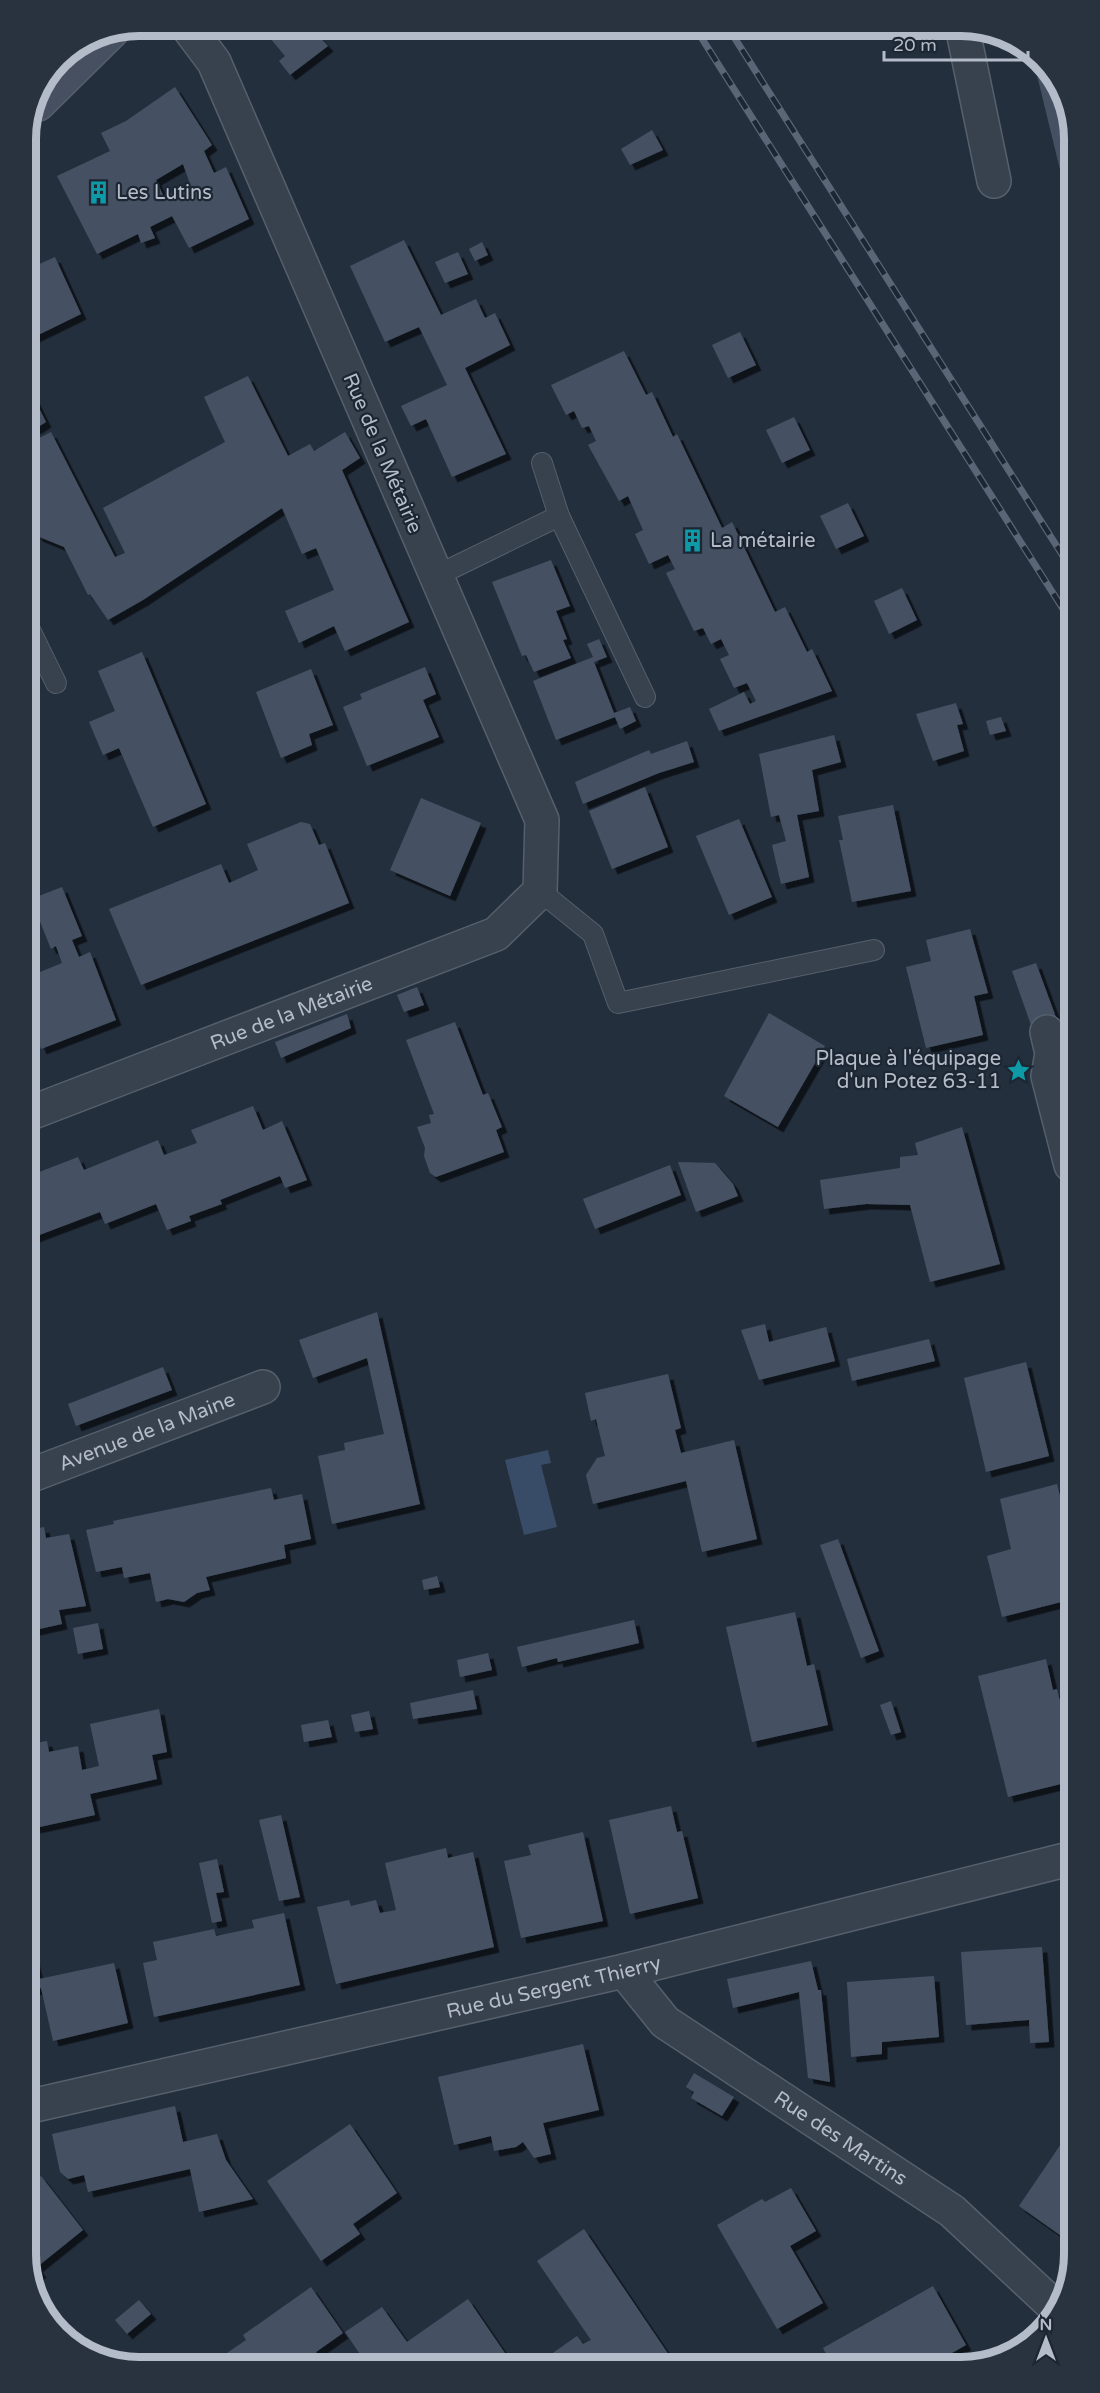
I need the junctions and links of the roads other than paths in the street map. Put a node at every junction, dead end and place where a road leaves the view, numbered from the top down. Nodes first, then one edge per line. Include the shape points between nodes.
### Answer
1 (194, 36) edge
2 (964, 36) edge
3 (98, 45) edge
4 (46, 96) edge
5 (994, 181) dead end
6 (542, 463) dead end
7 (559, 516) junction
8 (436, 576) junction
9 (36, 642) edge
10 (56, 683) dead end
11 (645, 697) dead end
12 (540, 891) junction
13 (874, 950) dead end
14 (1047, 1032) dead end
15 (36, 1111) edge
16 (1064, 1138) edge
17 (263, 1387) dead end
18 (36, 1473) edge
19 (1064, 1860) edge
20 (624, 1971) junction
21 (36, 2105) edge
22 (1051, 2303) edge

1 - 8 street, Rue de la Métairie via 214,62
2 - 5 street
3 - 4 street
6 - 7 lane
7 - 8 lane
7 - 11 lane
8 - 12 street, Rue de la Métairie via 542,820
9 - 10 lane
12 - 13 lane via 592,934 618,1003
12 - 15 street, Rue de la Métairie via 496,934
14 - 16 street via 1052,1053 1048,1076
17 - 18 street, Avenue de la Maine
19 - 20 street, Rue du Sergent Thierry
20 - 21 street, Rue du Sergent Thierry
20 - 22 street, Rue des Martins via 665,2022 952,2211

